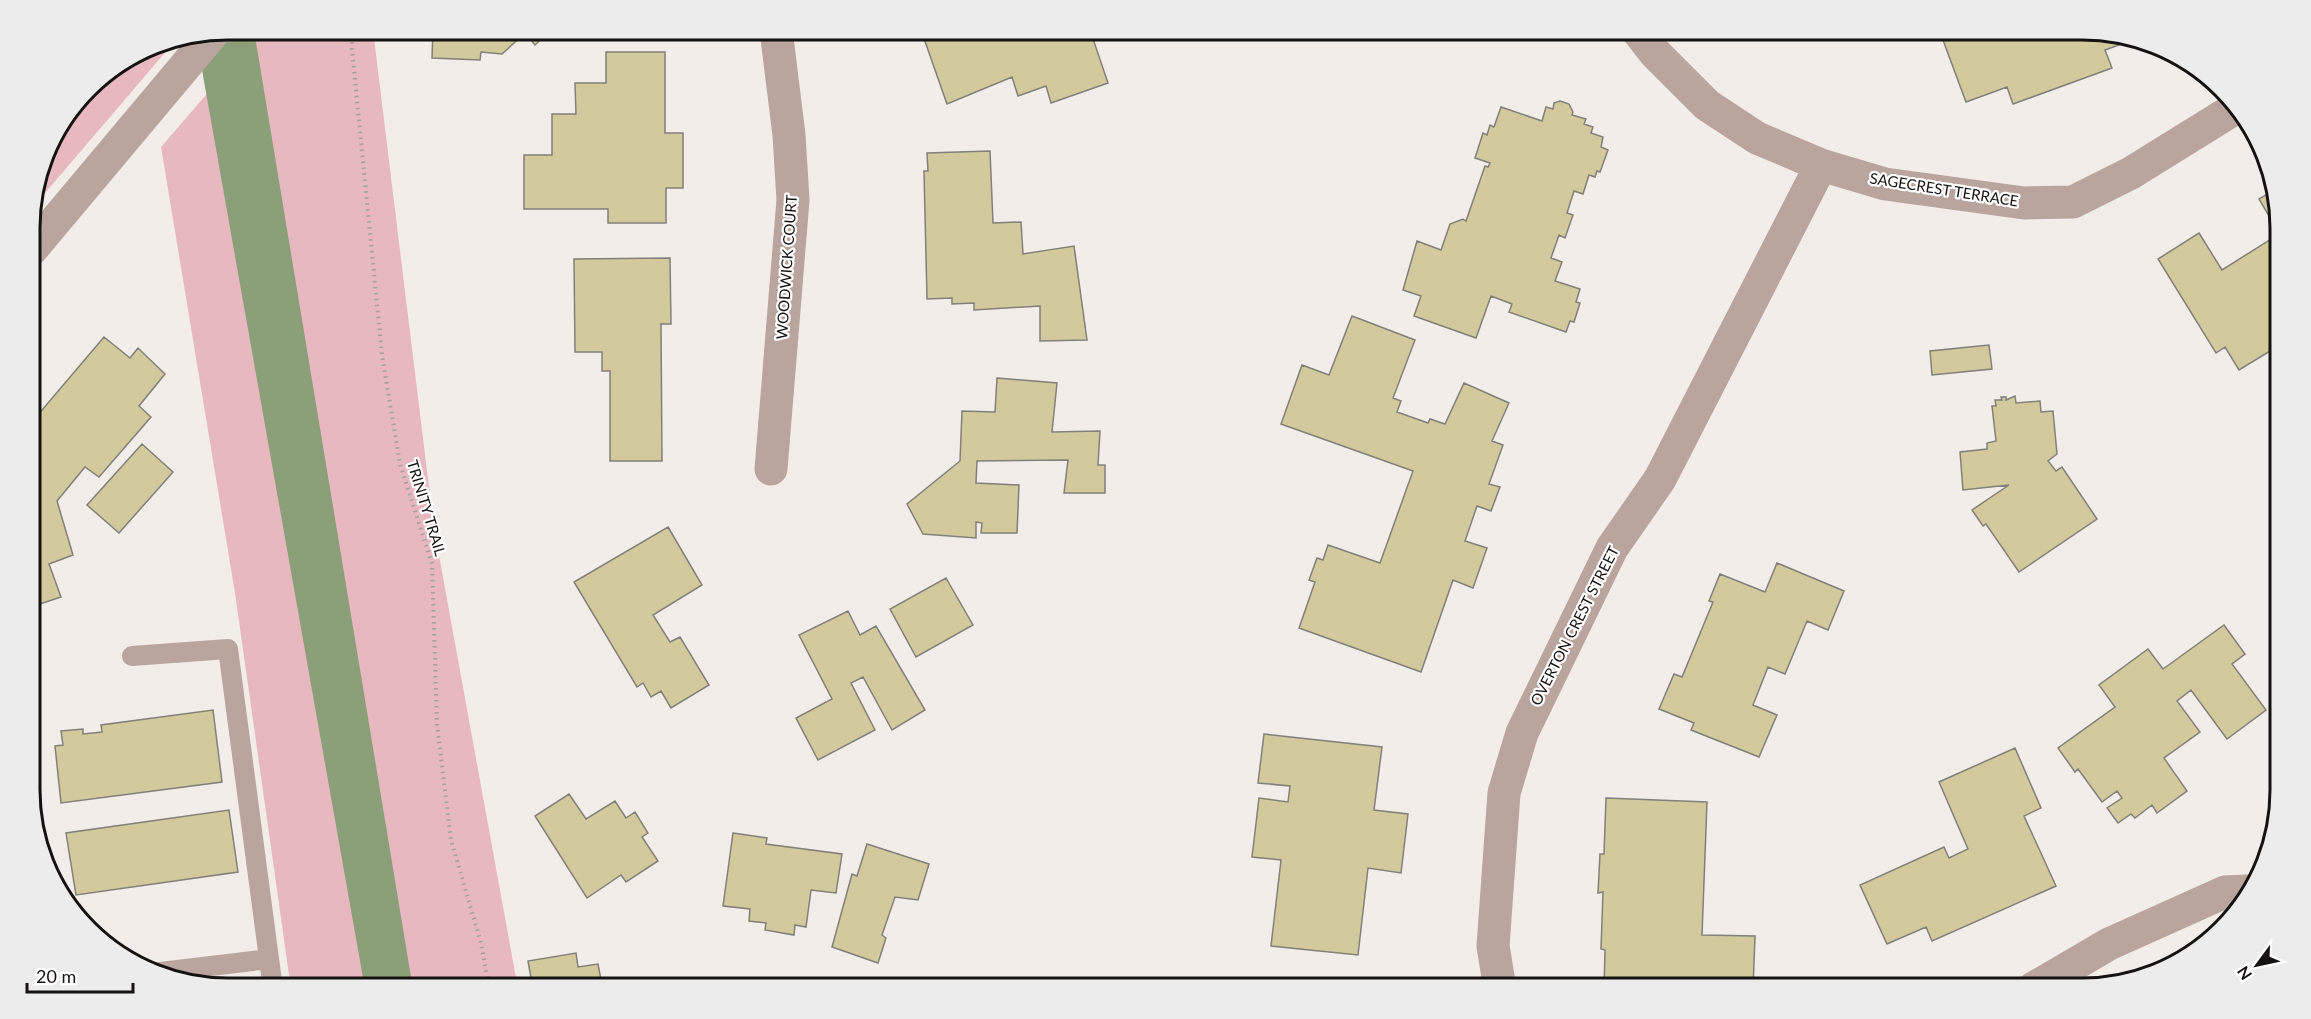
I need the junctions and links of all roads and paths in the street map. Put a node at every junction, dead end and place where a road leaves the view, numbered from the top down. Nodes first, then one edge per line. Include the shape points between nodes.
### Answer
1 (1645, 40) edge
2 (352, 41) edge
3 (777, 41) edge
4 (205, 42) edge
5 (2230, 112) edge
6 (1821, 165) junction
7 (41, 238) edge
8 (771, 469) dead end
9 (132, 656) dead end
10 (2241, 891) edge
11 (269, 959) junction
12 (175, 970) edge
13 (272, 978) edge
14 (487, 978) edge
15 (1498, 978) edge
16 (2051, 978) edge

1 - 6 street, SAGECREST TERRACE via 1707,105 1758,138
2 - 14 path, TRINITY TRAIL via 382,355 400,464 432,564 436,724 451,840
3 - 8 street, WOODWICK COURT via 793,200
4 - 7 street
5 - 6 street, SAGECREST TERRACE via 2073,202 2024,203 1885,184
6 - 15 street, OVERTON CREST STREET via 1660,479 1612,548 1522,732 1504,793 1493,946
9 - 11 lane via 228,649
10 - 16 street via 2225,892 2109,944
11 - 12 lane
11 - 13 lane

